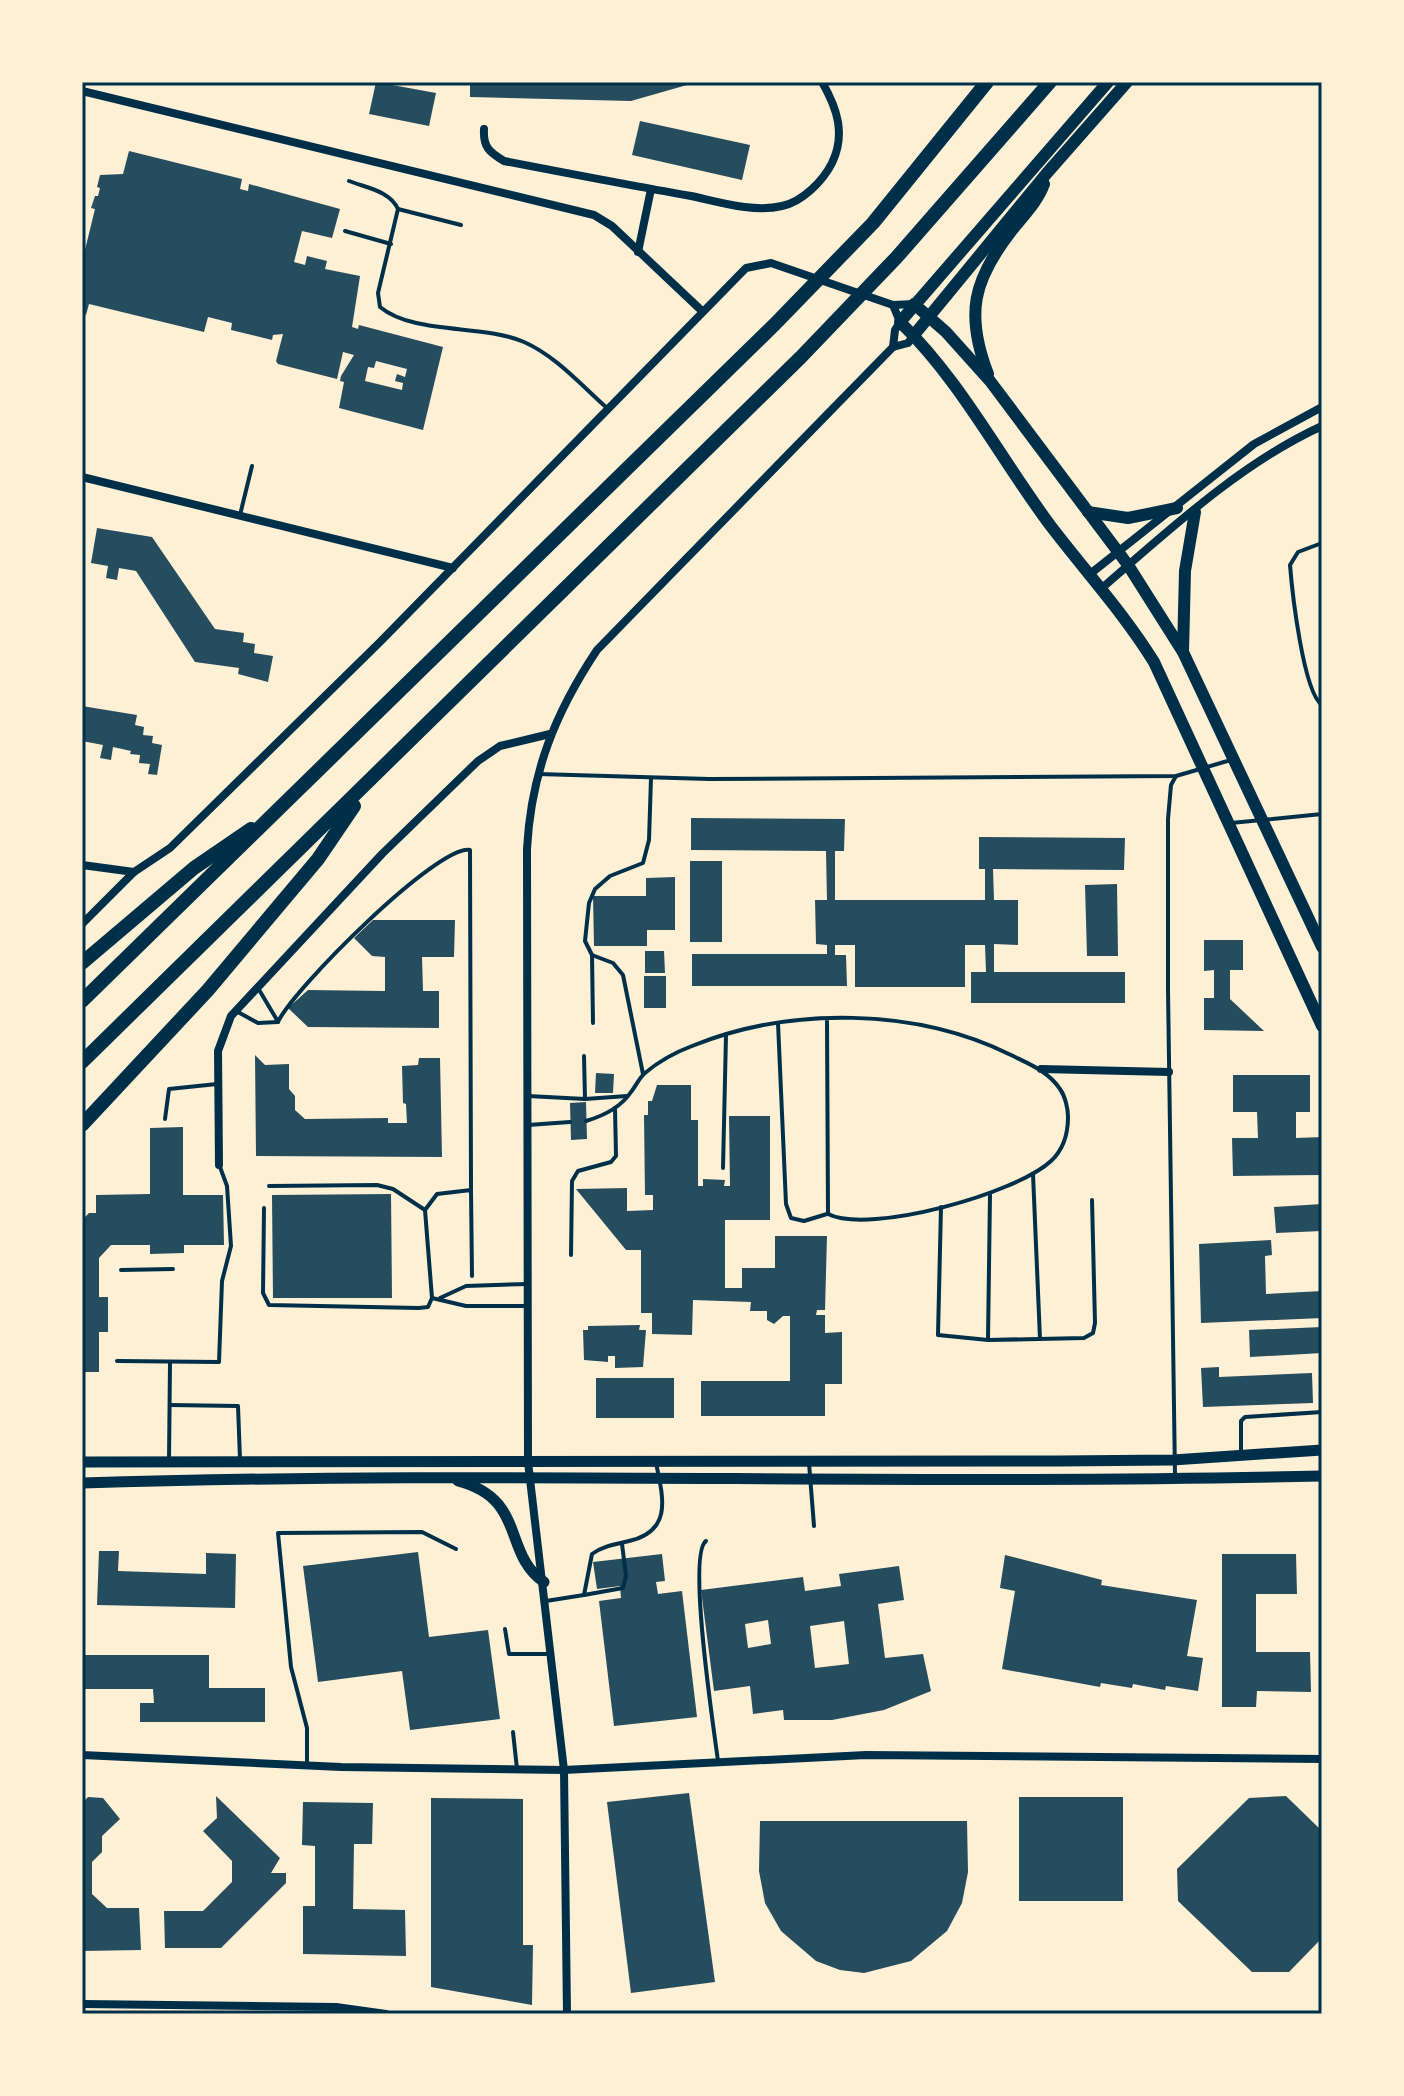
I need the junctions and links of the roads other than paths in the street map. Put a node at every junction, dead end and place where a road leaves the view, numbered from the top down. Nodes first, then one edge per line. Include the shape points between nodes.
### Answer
1 (822, 82) edge
2 (1050, 82) edge
3 (1108, 82) edge
4 (1127, 82) edge
5 (982, 85) edge
6 (82, 91) edge
7 (484, 129) dead end
8 (1047, 173) junction
9 (349, 181) dead end
10 (651, 189) junction
11 (398, 209) junction
12 (461, 225) dead end
13 (345, 231) dead end
14 (391, 244) junction
15 (638, 252) junction
16 (889, 303) junction
17 (914, 304) junction
18 (702, 311) junction
19 (928, 316) junction
20 (900, 322) junction
21 (914, 335) junction
22 (893, 347) junction
23 (990, 381) junction
24 (1322, 407) edge
25 (609, 410) junction
26 (1322, 426) edge
27 (252, 466) dead end
28 (1225, 466) junction
29 (82, 477) edge
30 (1235, 477) junction
31 (1177, 508) junction
32 (1088, 512) junction
33 (1195, 512) junction
34 (240, 517) junction
35 (1322, 543) edge
36 (1119, 552) junction
37 (1128, 565) junction
38 (453, 568) junction
39 (1090, 574) junction
40 (1102, 588) junction
41 (1183, 652) junction
42 (1322, 705) edge
43 (550, 734) junction
44 (1233, 759) junction
45 (1204, 766) junction
46 (536, 774) junction
47 (1176, 776) junction
48 (651, 778) junction
49 (364, 788) junction
50 (1322, 814) edge
51 (275, 815) junction
52 (1261, 819) junction
53 (1231, 823) junction
54 (82, 865) edge
55 (134, 872) junction
56 (82, 924) edge
57 (1322, 947) edge
58 (592, 955) junction
59 (82, 963) edge
60 (258, 988) junction
61 (82, 1001) edge
62 (236, 1011) junction
63 (827, 1021) junction
64 (278, 1022) junction
65 (593, 1023) dead end
66 (778, 1023) junction
67 (1322, 1026) edge
68 (726, 1035) junction
69 (584, 1056) dead end
70 (82, 1062) edge
71 (1041, 1069) junction
72 (1169, 1072) junction
73 (643, 1074) junction
74 (217, 1084) junction
75 (528, 1096) junction
76 (629, 1096) junction
77 (585, 1099) junction
78 (615, 1108) junction
79 (165, 1119) dead end
80 (586, 1121) dead end
81 (570, 1122) dead end
82 (82, 1125) edge
83 (528, 1125) junction
84 (219, 1165) joint
85 (723, 1168) dead end
86 (1033, 1174) junction
87 (269, 1186) dead end
88 (471, 1190) junction
89 (990, 1194) junction
90 (1092, 1200) dead end
91 (941, 1207) junction
92 (264, 1208) dead end
93 (425, 1210) junction
94 (828, 1214) junction
95 (571, 1255) dead end
96 (173, 1269) dead end
97 (121, 1270) dead end
98 (472, 1276) dead end
99 (528, 1284) junction
100 (432, 1298) junction
101 (440, 1298) junction
102 (528, 1306) junction
103 (1040, 1339) junction
104 (988, 1340) junction
105 (117, 1361) dead end
106 (170, 1362) junction
107 (170, 1405) junction
108 (1322, 1412) edge
109 (1322, 1450) edge
110 (1241, 1455) junction
111 (1173, 1460) junction
112 (82, 1462) edge
113 (528, 1462) junction
114 (169, 1463) junction
115 (240, 1463) junction
116 (655, 1463) junction
117 (809, 1463) junction
118 (1322, 1476) edge
119 (444, 1478) junction
120 (811, 1478) junction
121 (1175, 1478) junction
122 (530, 1479) junction
123 (659, 1479) junction
124 (82, 1483) edge
125 (814, 1526) dead end
126 (706, 1541) dead end
127 (622, 1543) junction
128 (456, 1549) dead end
129 (544, 1582) junction
130 (584, 1595) junction
131 (546, 1601) junction
132 (505, 1629) dead end
133 (552, 1653) junction
134 (513, 1732) dead end
135 (82, 1755) edge
136 (1322, 1759) edge
137 (718, 1761) junction
138 (307, 1765) junction
139 (517, 1769) junction
140 (564, 1770) junction
141 (82, 2004) edge
142 (386, 2014) edge
143 (567, 2014) edge

1 - 10 street via 834,102 840,131 830,166 800,200 764,208
2 - 49 highway via 801,357
3 - 17 main road
4 - 8 main road
5 - 51 highway via 873,223 797,302
6 - 15 street via 584,212 612,226
7 - 10 street via 488,151 504,161
8 - 19 main road
8 - 23 main road via 1044,187 995,251 980,280 973,318
9 - 11 lane via 385,194
10 - 15 street
11 - 12 lane
11 - 14 lane
13 - 14 lane
14 - 25 lane via 378,293 385,311 523,342 546,354
15 - 18 street
16 - 17 street
16 - 18 street via 771,263 746,268
16 - 20 street
17 - 19 main road
17 - 20 main road
18 - 25 street
19 - 21 main road
19 - 23 main road
20 - 21 main road
20 - 22 street
21 - 22 street
21 - 39 main road
22 - 43 street via 597,650
23 - 32 main road
24 - 28 street via 1282,426
25 - 38 street
26 - 30 street via 1278,447
27 - 34 lane
28 - 30 street
28 - 31 street
29 - 34 street
30 - 33 street
31 - 32 main road via 1128,518
31 - 36 street
32 - 36 main road
33 - 37 street
33 - 41 main road via 1184,585
34 - 38 street
35 - 42 lane via 1298,552 1290,565 1309,681
36 - 37 main road
36 - 39 street
37 - 40 street
37 - 41 main road
38 - 55 street via 192,827
39 - 40 main road
40 - 45 main road via 1154,662
41 - 44 main road
43 - 46 street
43 - 60 street via 500,746 478,761 382,854
44 - 45 lane
44 - 52 main road
45 - 47 lane
45 - 53 main road
46 - 48 lane
46 - 75 street via 527,849
47 - 48 lane
47 - 72 lane via 1168,819
48 - 58 lane via 648,854 643,863 610,876 595,889 585,941
49 - 70 highway
49 - 82 highway via 318,859 208,990
50 - 52 lane
51 - 59 highway via 194,868
51 - 61 highway
52 - 53 lane
52 - 57 main road
53 - 67 main road
54 - 55 street
55 - 56 street
58 - 65 lane
58 - 73 lane via 613,963 623,975
60 - 62 street
60 - 64 lane
62 - 64 lane via 258,1023
62 - 74 street via 220,1039
63 - 66 lane
63 - 71 lane via 865,1018 919,1024 971,1038
63 - 94 lane
64 - 88 lane via 291,1000 386,902 453,853 470,850
66 - 68 lane
66 - 94 lane via 786,1204 791,1218 804,1221
68 - 73 lane via 692,1046
68 - 85 lane
69 - 77 lane
71 - 72 street
71 - 86 lane via 1061,1090 1068,1131 1052,1161
72 - 111 lane
73 - 76 lane
74 - 79 lane via 169,1089
74 - 84 street
75 - 77 lane
75 - 83 street
76 - 77 lane
76 - 78 lane
78 - 80 lane
78 - 95 lane via 616,1156 578,1171 572,1181
81 - 83 lane
83 - 99 street
84 - 106 lane via 227,1186 231,1246 222,1281 219,1362
86 - 89 lane
86 - 103 lane
87 - 93 lane via 377,1185
88 - 93 lane via 437,1194
88 - 98 lane
89 - 91 lane
89 - 104 lane
90 - 103 lane via 1093,1333
91 - 94 lane via 848,1220
91 - 104 lane via 936,1330 944,1339
92 - 100 lane via 263,1293 269,1305 419,1308 428,1307
93 - 100 lane
96 - 97 lane
99 - 101 lane via 466,1286
99 - 102 street
100 - 101 lane
101 - 102 lane via 466,1306
102 - 113 street
103 - 104 lane
105 - 106 lane
106 - 107 lane
107 - 114 lane
107 - 115 lane via 238,1406
108 - 110 lane via 1242,1418
109 - 110 main road
110 - 111 main road
111 - 117 main road
111 - 121 lane
112 - 114 main road
113 - 115 main road
113 - 116 main road
113 - 122 street
114 - 115 main road
116 - 117 main road
116 - 123 lane
117 - 120 lane
118 - 121 main road
119 - 122 main road
119 - 124 main road
119 - 129 main road via 491,1495
120 - 121 main road
120 - 123 main road
120 - 125 lane
122 - 123 main road
122 - 129 street
123 - 127 lane via 663,1511 654,1530
126 - 137 lane via 699,1548 698,1584
127 - 130 lane via 592,1554
127 - 130 lane via 623,1588
128 - 138 lane via 422,1532 278,1533 291,1667 307,1728
129 - 131 street
130 - 131 lane
131 - 133 street
132 - 133 lane via 509,1654
133 - 140 street
134 - 139 lane
135 - 138 street
136 - 137 street via 866,1755
137 - 140 street
138 - 139 street
139 - 140 street
140 - 143 street
141 - 142 street via 336,2007

